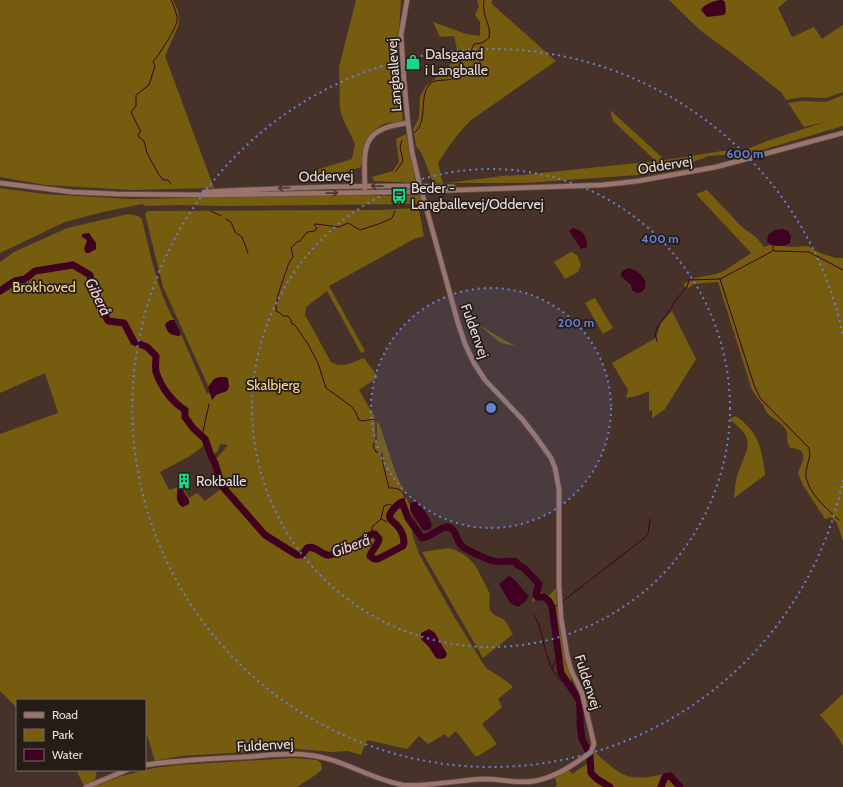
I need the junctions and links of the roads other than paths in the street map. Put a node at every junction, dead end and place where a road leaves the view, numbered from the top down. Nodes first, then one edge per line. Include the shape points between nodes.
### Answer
1 (407, 0) edge
2 (408, 123) junction
3 (843, 133) edge
4 (419, 182) dead end
5 (0, 183) edge
6 (365, 186) junction
7 (486, 189) junction
8 (365, 192) junction
9 (167, 194) junction
10 (423, 196) dead end
11 (146, 765) edge
12 (125, 771) edge
13 (86, 787) edge

1 - 2 street, Langballevej via 402,35
2 - 4 street
2 - 6 street, Langballevej via 384,127 370,138 366,145
3 - 7 street, Oddervej via 716,167 645,180 588,186
5 - 9 street, Oddervej via 72,192
7 -> 6 street, Oddervej
6 - 8 street, Langballevej
6 -> 9 street, Oddervej
7 - 8 street, Oddervej
9 -> 8 street, Oddervej
10 - 11 street, Fuldenvej via 458,323 474,364 485,380 522,419 556,468 559,489 561,618 567,655 582,693 594,744 591,752 564,770 536,781 484,779 415,786 391,782 335,760 304,754
12 - 13 street

